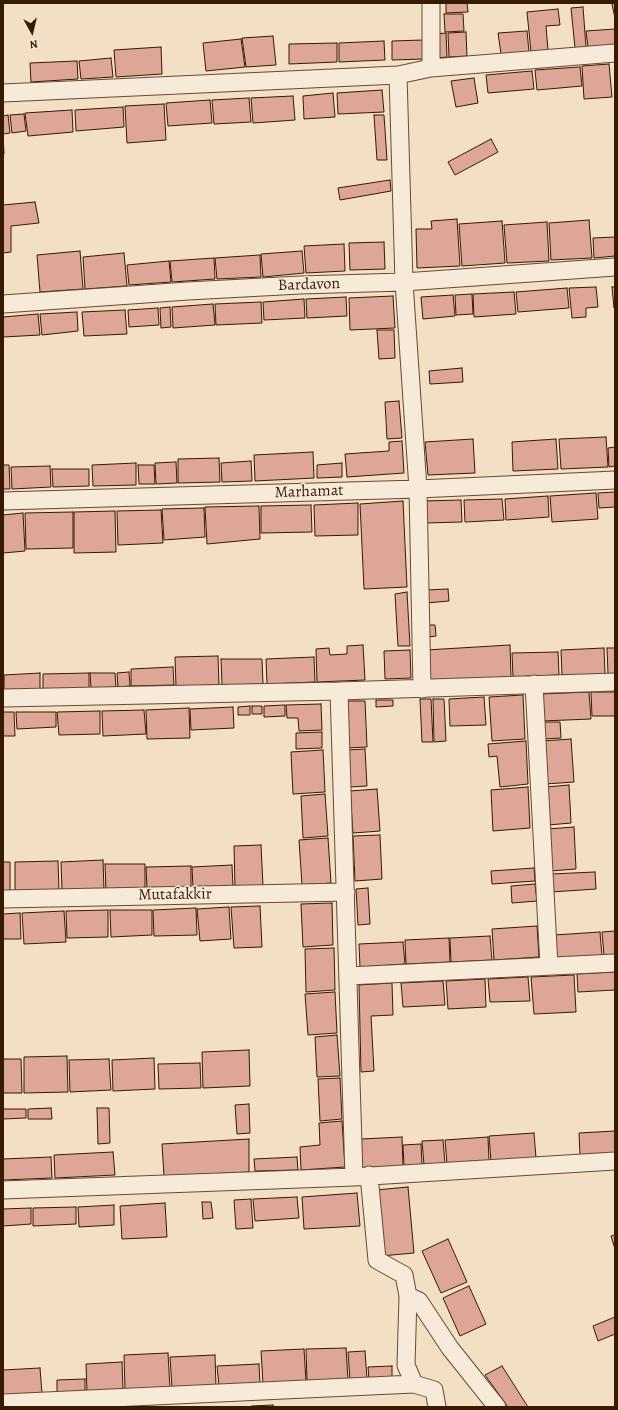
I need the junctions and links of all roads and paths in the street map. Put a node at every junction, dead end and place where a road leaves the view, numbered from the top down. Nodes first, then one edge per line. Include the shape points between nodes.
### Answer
1 (431, 3) edge
2 (615, 53) edge
3 (431, 68) junction
4 (398, 75) junction
5 (3, 94) edge
6 (615, 267) edge
7 (404, 282) junction
8 (3, 304) edge
9 (615, 480) edge
10 (418, 489) junction
11 (3, 501) edge
12 (615, 682) edge
13 (534, 684) junction
14 (422, 689) junction
15 (339, 691) junction
16 (3, 698) edge
17 (346, 892) junction
18 (3, 899) edge
19 (615, 963) edge
20 (549, 966) junction
21 (348, 976) junction
22 (615, 1161) edge
23 (362, 1176) junction
24 (3, 1190) edge
25 (408, 1296) junction
26 (414, 1384) junction
27 (3, 1403) edge
28 (437, 1407) edge
29 (497, 1407) edge

1 - 3 street
2 - 3 street
3 - 4 street
4 - 5 street
4 - 7 street
6 - 7 street, Bardavon
7 - 8 street, Bardavon via 188,291
7 - 10 street
9 - 10 street, Marhamat
10 - 11 street, Marhamat
10 - 14 street
12 - 13 street
13 - 14 street
13 - 20 street
14 - 15 street
15 - 16 street
15 - 17 street
17 - 18 street, Mutafakkir
17 - 21 street
19 - 20 street
20 - 21 street
21 - 23 street
22 - 23 street
23 - 24 street
23 - 25 street via 377,1260 404,1275
25 - 26 street via 406,1365
25 - 29 street via 419,1301 450,1348
26 - 27 street
26 - 28 street via 434,1390

